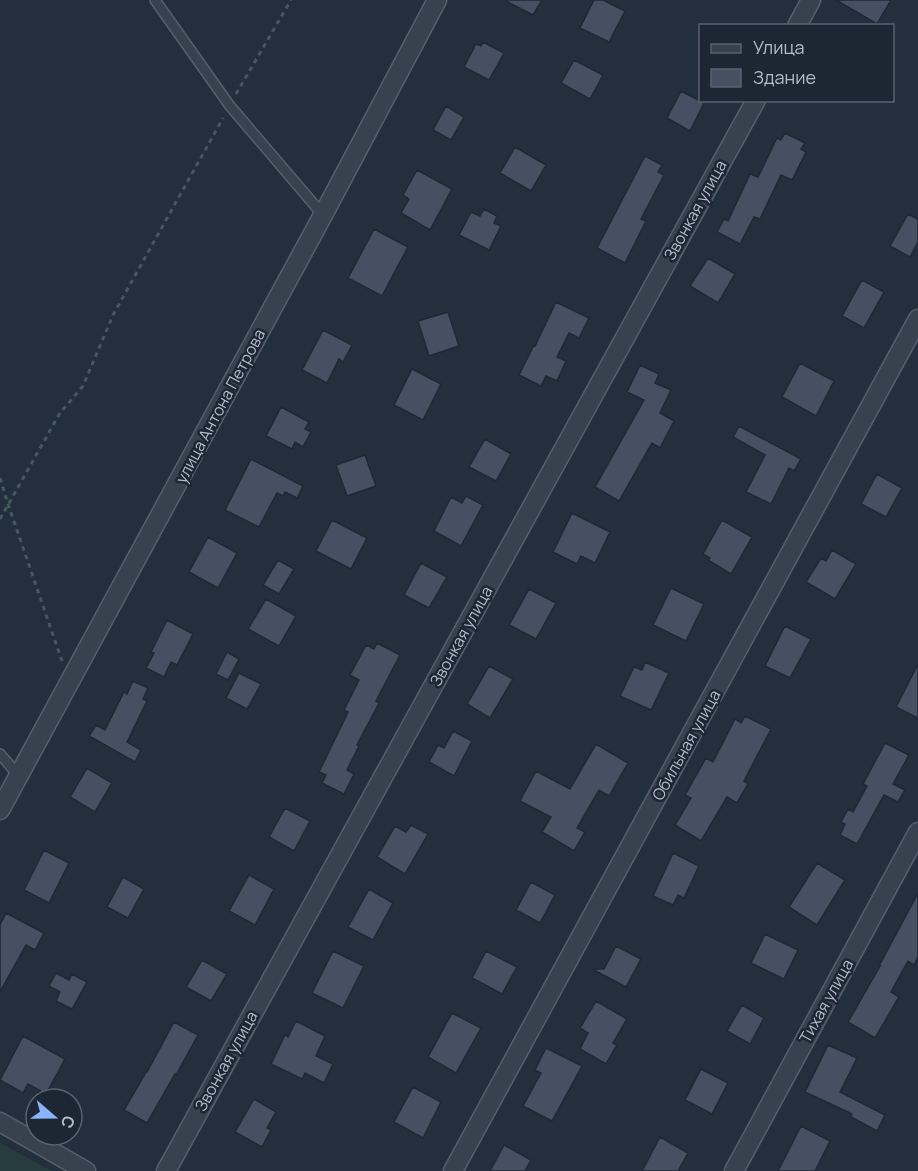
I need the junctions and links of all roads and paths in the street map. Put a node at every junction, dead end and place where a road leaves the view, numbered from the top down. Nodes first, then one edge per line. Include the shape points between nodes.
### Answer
1 (155, 0) edge
2 (291, 0) edge
3 (437, 0) edge
4 (811, 0) edge
5 (798, 24) edge
6 (755, 102) edge
7 (230, 106) junction
8 (322, 216) junction
9 (918, 319) edge
10 (0, 478) edge
11 (8, 504) junction
12 (0, 519) edge
13 (70, 683) junction
14 (0, 753) edge
15 (19, 776) junction
16 (0, 810) edge
17 (918, 832) edge
18 (0, 1122) edge
19 (86, 1171) edge
20 (166, 1171) edge
21 (453, 1171) edge
22 (734, 1171) edge

1 - 7 lane
2 - 7 path
3 - 8 street, улица Антона Петрова
4 - 5 street
6 - 20 street, Звонкая улица
7 - 8 lane
7 - 11 path via 113,315 83,386 60,413
8 - 13 street, улица Антона Петрова
9 - 21 street, Обильная улица
10 - 11 path
11 - 12 path
11 - 13 path
13 - 15 street, улица Антона Петрова
14 - 15 lane
15 - 16 street, улица Антона Петрова
17 - 22 street, Тихая улица
18 - 19 street

